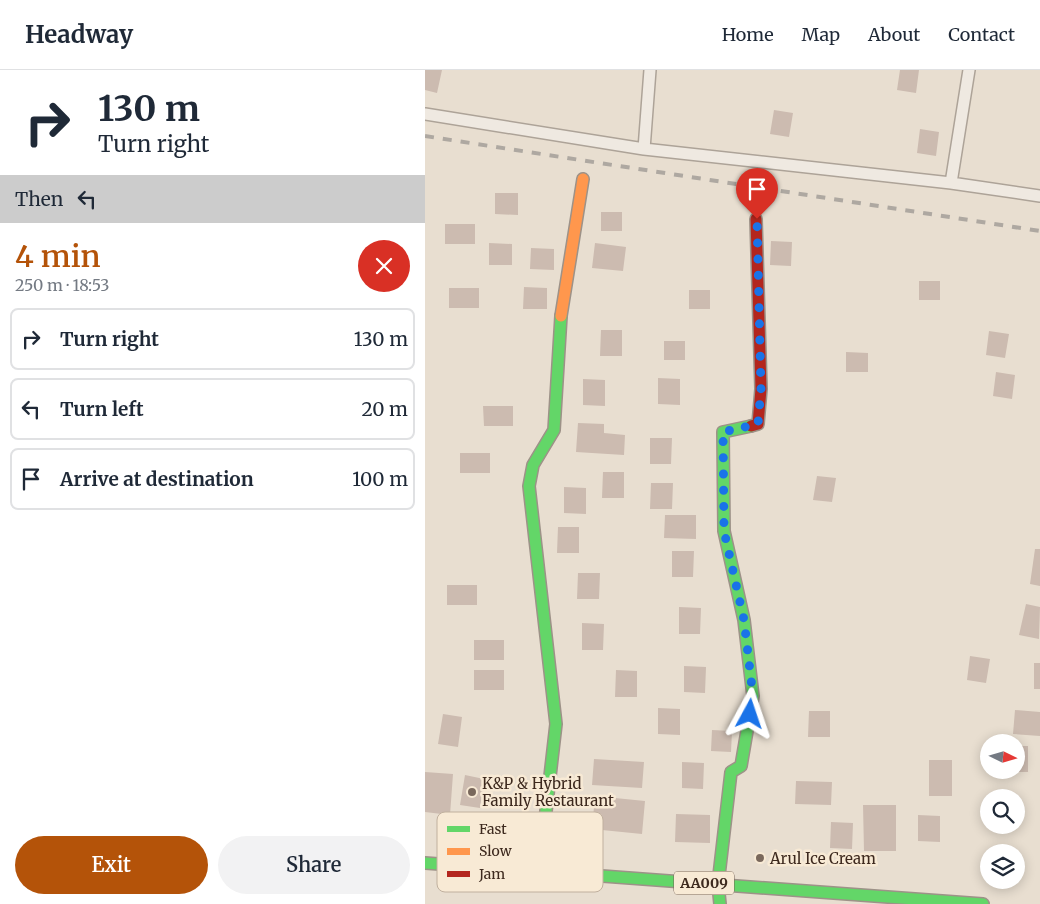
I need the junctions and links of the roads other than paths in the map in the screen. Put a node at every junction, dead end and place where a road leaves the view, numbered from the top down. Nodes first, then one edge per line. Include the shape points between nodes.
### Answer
1 (650, 70) edge
2 (969, 70) edge
3 (425, 114) edge
4 (643, 149) junction
5 (583, 179) dead end
6 (951, 183) junction
7 (1040, 196) edge
8 (757, 219) dead end
9 (546, 812) edge
10 (603, 876) edge
11 (718, 884) junction
12 (720, 904) edge
13 (983, 904) edge

1 - 4 street
2 - 6 street
3 - 4 street
4 - 6 street
5 - 9 main road via 560,322 554,430 533,465 529,486 556,724
6 - 7 street
8 - 11 main road via 761,389 758,424 723,432 724,531 744,620 753,696 741,766 731,772
10 - 11 main road, AA009
11 - 12 main road
11 - 13 main road, AA009

